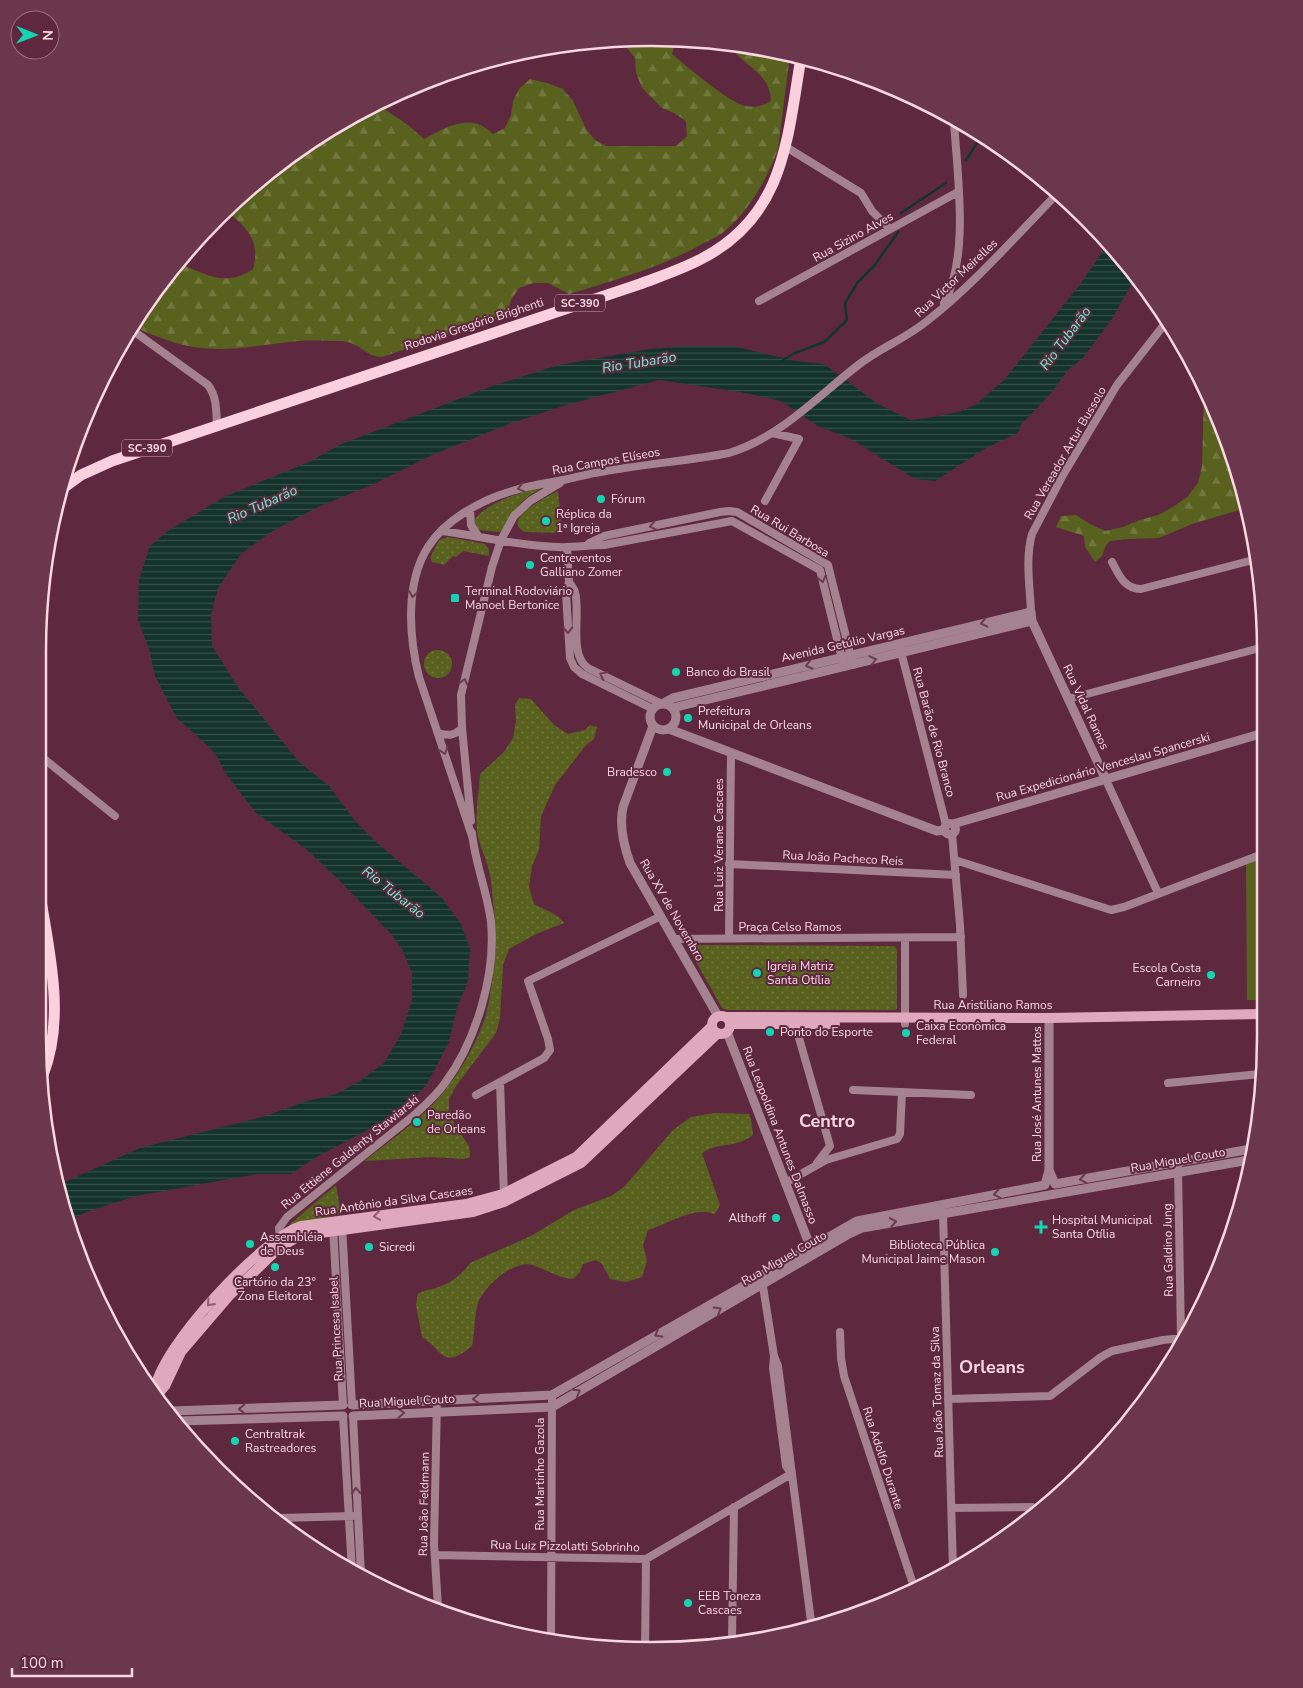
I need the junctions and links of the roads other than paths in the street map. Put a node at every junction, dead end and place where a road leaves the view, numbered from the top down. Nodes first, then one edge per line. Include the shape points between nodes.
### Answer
1 (800, 65) edge
2 (954, 127) edge
3 (786, 148) junction
4 (958, 192) junction
5 (1053, 198) edge
6 (890, 229) junction
7 (760, 302) dead end
8 (941, 310) junction
9 (1162, 327) edge
10 (137, 333) edge
11 (218, 424) junction
12 (780, 428) joint
13 (772, 433) junction
14 (569, 479) junction
15 (71, 483) edge
16 (765, 501) dead end
17 (470, 510) junction
18 (720, 512) junction
19 (681, 520) junction
20 (722, 522) junction
21 (754, 522) junction
22 (683, 529) junction
23 (442, 530) junction
24 (749, 530) junction
25 (626, 532) junction
26 (478, 536) junction
27 (780, 537) junction
28 (501, 540) junction
29 (628, 540) junction
30 (585, 545) junction
31 (775, 545) junction
32 (567, 547) junction
33 (804, 551) junction
34 (800, 559) junction
35 (1112, 562) dead end
36 (1250, 562) edge
37 (569, 582) junction
38 (835, 593) junction
39 (826, 595) junction
40 (1032, 616) junction
41 (900, 648) junction
42 (1257, 649) edge
43 (580, 660) junction
44 (847, 661) junction
45 (572, 664) junction
46 (750, 680) junction
47 (752, 689) junction
48 (624, 690) junction
49 (1068, 699) junction
50 (662, 704) junction
51 (672, 708) junction
52 (653, 710) junction
53 (653, 726) junction
54 (462, 728) junction
55 (669, 729) junction
56 (438, 733) junction
57 (1257, 735) edge
58 (731, 752) junction
59 (46, 760) edge
60 (1106, 780) junction
61 (116, 816) dead end
62 (949, 828) junction
63 (472, 836) junction
64 (1257, 855) edge
65 (955, 860) junction
66 (729, 864) junction
67 (956, 875) junction
68 (1158, 893) junction
69 (660, 916) junction
70 (961, 937) junction
71 (46, 938) edge
72 (729, 938) junction
73 (905, 938) junction
74 (674, 939) junction
75 (46, 969) edge
76 (51, 973) junction
77 (963, 995) dead end
78 (1257, 1014) edge
79 (1257, 1020) edge
80 (906, 1021) junction
81 (1050, 1021) junction
82 (795, 1024) junction
83 (722, 1025) junction
84 (47, 1064) edge
85 (1255, 1074) edge
86 (500, 1082) junction
87 (1168, 1083) dead end
88 (853, 1090) dead end
89 (902, 1092) junction
90 (476, 1094) dead end
91 (971, 1095) dead end
92 (1246, 1150) edge
93 (1244, 1161) edge
94 (1178, 1162) junction
95 (816, 1164) junction
96 (1179, 1172) junction
97 (1108, 1175) junction
98 (785, 1183) junction
99 (1050, 1184) junction
100 (1109, 1184) junction
101 (1052, 1195) junction
102 (504, 1198) junction
103 (943, 1214) junction
104 (870, 1222) junction
105 (337, 1226) junction
106 (282, 1240) junction
107 (812, 1250) junction
108 (762, 1274) junction
109 (763, 1284) junction
110 (1182, 1328) edge
111 (840, 1332) dead end
112 (339, 1337) junction
113 (348, 1337) junction
114 (186, 1339) junction
115 (1176, 1339) edge
116 (156, 1384) edge
117 (161, 1391) edge
118 (510, 1397) junction
119 (948, 1398) junction
120 (437, 1400) junction
121 (552, 1401) junction
122 (348, 1405) junction
123 (304, 1406) junction
124 (263, 1408) junction
125 (510, 1408) junction
126 (176, 1411) edge
127 (437, 1412) junction
128 (348, 1416) junction
129 (305, 1417) junction
130 (262, 1419) junction
131 (184, 1421) edge
132 (791, 1474) junction
133 (734, 1507) junction
134 (1032, 1507) dead end
135 (952, 1508) junction
136 (349, 1516) junction
137 (358, 1516) junction
138 (284, 1518) edge
139 (435, 1555) junction
140 (551, 1557) junction
141 (646, 1559) junction
142 (352, 1562) edge
143 (953, 1562) edge
144 (361, 1567) edge
145 (912, 1582) edge
146 (438, 1603) edge
147 (811, 1620) edge
148 (551, 1633) edge
149 (732, 1637) edge
150 (645, 1642) edge

1 - 3 main road, Rodovia Gregório Brighenti / SC-390
2 - 4 street
3 - 6 street via 861,193 872,211
3 - 11 main road, Rodovia Gregório Brighenti / SC-390 via 772,189 755,216 736,236 698,260 640,284
4 - 6 street, Rua Sizino Alves
4 - 8 street via 957,261 949,295
5 - 8 street, Rua Victor Meirelles
6 - 7 street, Rua Sizino Alves
8 - 12 street, Rua Victor Meirelles via 859,364
9 - 40 street, Rua Vereador Artur Bussolo via 1117,385 1032,534 1028,562
10 - 11 street via 208,385 215,399
11 - 15 main road, Rodovia Gregório Brighenti / SC-390 via 112,460
12 - 13 street, Rua Campos Elíseos
13 - 14 street, Rua Campos Elíseos via 729,453
13 - 16 street via 799,439
14 -> 17 street, Rua Campos Elíseos via 512,490
14 - 28 street, Rua Ettiene Galdenty Stawiarski via 540,494 521,509
17 - 23 street, Rua Campos Elíseos
17 - 26 street via 471,525
18 - 19 street, Rua Rui Barbosa
18 - 20 street
18 - 21 street, Rua Rui Barbosa via 733,511
19 - 22 street
19 -> 25 street, Rua Rui Barbosa
20 - 22 street, Rua Rui Barbosa
20 - 24 street, Rua Rui Barbosa via 732,521
21 - 24 street
21 - 27 street, Rua Rui Barbosa
22 - 29 street, Rua Rui Barbosa
23 - 26 street, Rua Rui Barbosa
23 -> 56 street, Rua Campos Elíseos via 428,548 415,579 412,633 416,665
24 - 31 street, Rua Rui Barbosa
25 - 29 street
25 - 30 street, Rua Rui Barbosa via 604,536
26 - 28 street, Rua Rui Barbosa
27 - 31 street
27 - 33 street, Rua Rui Barbosa
28 - 32 street, Rua Rui Barbosa
54 -> 28 street, Rua Ettiene Galdenty Stawiarski via 462,688
29 - 30 street, Rua Rui Barbosa
30 - 32 street, Rua Rui Barbosa
31 - 34 street, Rua Rui Barbosa
32 - 37 street
33 - 34 street
33 - 38 street, Rua Rui Barbosa via 828,565
34 -> 39 street, Rua Rui Barbosa via 820,570
35 - 36 street via 1128,586 1141,589
37 - 43 street via 575,592
37 -> 45 street via 566,593
38 - 39 street
38 - 44 street, Rua Rui Barbosa
39 - 44 street, Rua Rui Barbosa
40 - 41 street, Avenida Getúlio Vargas
40 - 49 street, Rua Vidal Ramos
41 - 44 street, Avenida Getúlio Vargas
41 - 62 street, Rua Barão de Rio Branco
42 - 49 street
43 - 45 street
48 -> 43 street
44 -> 46 street, Avenida Getúlio Vargas
44 - 47 street, Avenida Getúlio Vargas
45 - 48 street via 582,674
46 - 47 street
46 - 50 street, Avenida Getúlio Vargas via 673,698
47 - 51 street, Avenida Getúlio Vargas
48 - 50 street
48 - 52 street
49 - 60 street, Rua Vidal Ramos
50 - 51 street
50 - 52 street
51 - 55 street via 676,720
52 - 53 street via 650,716
53 - 55 street
53 - 69 street, Rua XV de Novembro via 623,808 622,820 627,855
54 - 56 street via 450,736
54 - 63 street, Rua Ettiene Galdenty Stawiarski
55 - 58 street
56 -> 63 street
57 - 60 street, Rua Expedicionário Venceslau Spancerski
58 - 62 street via 937,830
58 - 66 street, Rua Luiz Verane Cascaes
59 - 61 street
60 - 62 street, Rua Expedicionário Venceslau Spancerski
60 - 68 street, Rua Vidal Ramos
62 - 65 street, Rua Barão de Rio Branco
63 - 106 street, Rua Ettiene Galdenty Stawiarski via 489,909 491,941 484,993 464,1052 444,1085 428,1103 287,1217 279,1228
64 - 68 street
65 - 67 street, Rua Barão de Rio Branco
65 - 68 street via 1105,909 1118,909
66 - 67 street, Rua João Pacheco Reis
66 - 72 street, Rua Luiz Verane Cascaes
67 - 70 street, Rua Barão de Rio Branco
69 - 74 street, Rua XV de Novembro
69 - 86 street via 528,981 550,1050 544,1058
70 - 73 street, Praça Celso Ramos
70 - 77 street, Rua Barão de Rio Branco
71 - 76 main road
72 - 73 street, Praça Celso Ramos
72 - 74 street, Praça Celso Ramos
73 - 80 street
74 - 83 street, Rua XV de Novembro
75 - 76 street
76 - 84 main road via 54,1029
78 - 81 main road, Rua Aristiliano Ramos
79 - 81 main road, Rua Aristiliano Ramos
80 - 81 main road, Rua Aristiliano Ramos
80 - 82 main road, Rua Aristiliano Ramos
80 - 83 main road, Rua Aristiliano Ramos
81 - 99 street, Rua José Antunes Mattos
82 - 83 main road, Rua Aristiliano Ramos
82 - 95 street via 830,1146
83 - 98 street, Rua Leopoldina Antunes Dalmasso
83 - 102 main road, Rua Antônio da Silva Cascaes via 621,1120 576,1157
85 - 87 street
86 - 90 street
86 - 102 street
88 - 89 street
89 - 91 street
89 - 95 street via 898,1138
92 - 94 street, Rua Miguel Couto
93 - 96 street, Rua Miguel Couto
94 - 96 street, Rua Galdino Jung
94 - 97 street, Rua Miguel Couto
95 - 98 street
96 - 100 street, Rua Miguel Couto
96 - 110 street, Rua Galdino Jung
97 -> 99 street, Rua Miguel Couto
97 - 100 street
98 - 107 street, Rua Leopoldina Antunes Dalmasso
99 - 101 street via 1044,1189
99 -> 104 street, Rua Miguel Couto
100 - 101 street, Rua Miguel Couto
101 - 103 street, Rua Miguel Couto
102 - 105 main road, Rua Antônio da Silva Cascaes
104 -> 103 street, Rua Miguel Couto
103 - 119 street, Rua João Tomaz da Silva
104 - 107 street, Rua Miguel Couto
105 - 106 main road, Rua Antônio da Silva Cascaes via 301,1226 290,1230
105 - 112 street, Rua Princesa Isabel
105 - 113 street, Rua Princesa Isabel
106 - 114 main road, Rua Antônio da Silva Cascaes via 255,1258
107 - 108 street, Rua Miguel Couto
107 - 109 street, Rua Miguel Couto
108 - 109 street
108 -> 121 street, Rua Miguel Couto
121 -> 109 street, Rua Miguel Couto
109 - 132 street via 778,1366
111 - 145 street, Rua Adolfo Durante via 844,1376
112 - 113 street
112 - 122 street, Rua Princesa Isabel
113 - 122 street, Rua Princesa Isabel
114 - 116 main road, Rua Antônio da Silva Cascaes via 166,1360
114 - 117 main road, Rua Antônio da Silva Cascaes
115 - 119 street via 1112,1351 1050,1396
118 -> 120 street, Rua Miguel Couto
118 - 121 street, Rua Miguel Couto
118 - 125 street
119 - 135 street, Rua João Tomaz da Silva
120 - 122 street, Rua Miguel Couto
120 - 127 street, Rua João Feldmann
121 - 125 street, Rua Miguel Couto
121 - 140 street, Rua Martinho Gazola
122 - 123 street, Rua Miguel Couto
122 - 128 street via 354,1409
123 - 124 street, Rua Miguel Couto
123 - 129 street
124 -> 126 street, Rua Miguel Couto
124 - 130 street
125 - 127 street, Rua Miguel Couto
128 -> 127 street, Rua Miguel Couto
127 - 139 street, Rua João Feldmann
128 - 129 street, Rua Miguel Couto
128 - 136 street
137 -> 128 street
129 - 130 street, Rua Miguel Couto
130 - 131 street, Rua Miguel Couto
132 - 133 street, Rua Luiz Pizzolatti Sobrinho
132 - 147 street
133 - 141 street, Rua Luiz Pizzolatti Sobrinho
133 - 149 street
134 - 135 street
135 - 143 street, Rua João Tomaz da Silva
136 - 137 street
136 - 138 street
136 - 142 street
137 - 144 street
139 - 140 street, Rua Luiz Pizzolatti Sobrinho
139 - 146 street, Rua João Feldmann
140 - 141 street, Rua Luiz Pizzolatti Sobrinho
140 - 148 street, Rua Martinho Gazola
141 - 150 street

